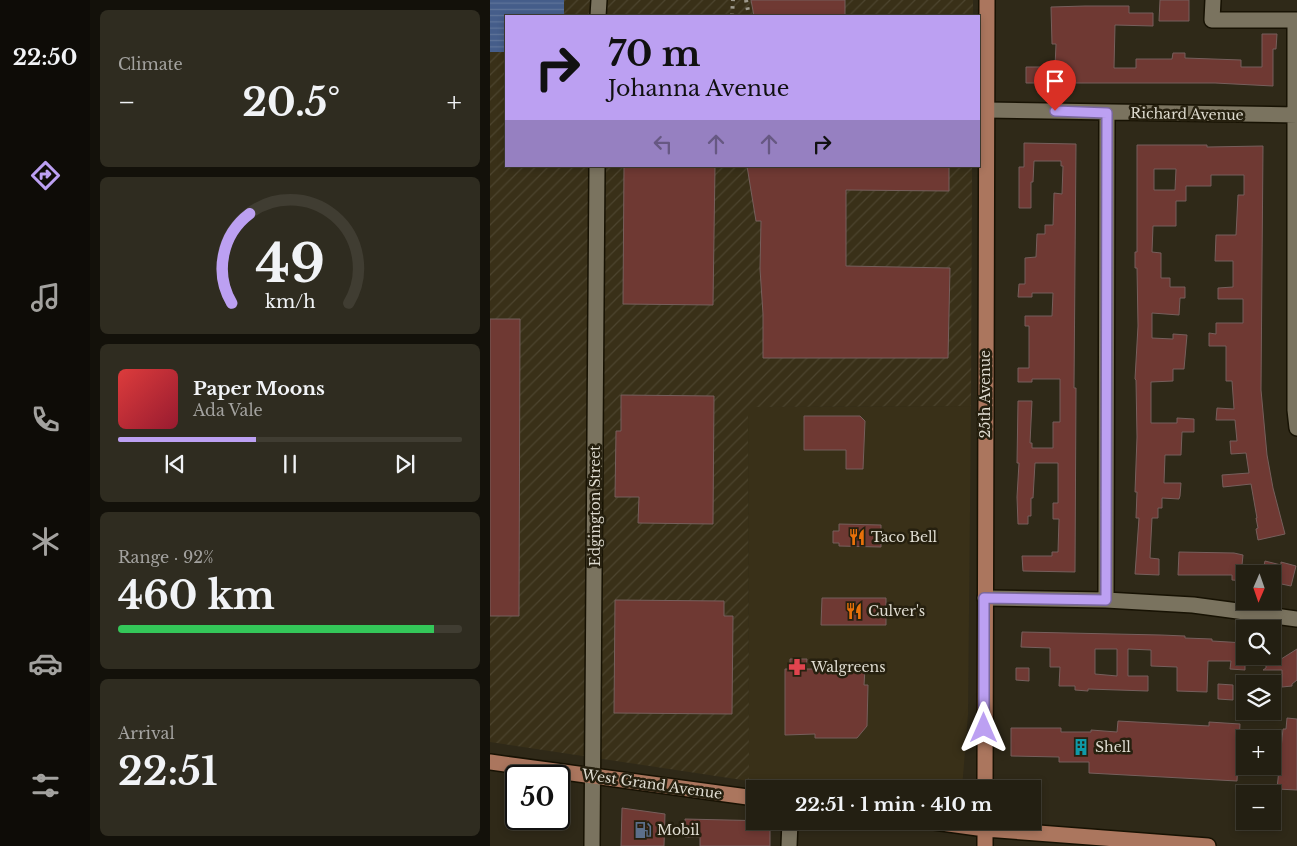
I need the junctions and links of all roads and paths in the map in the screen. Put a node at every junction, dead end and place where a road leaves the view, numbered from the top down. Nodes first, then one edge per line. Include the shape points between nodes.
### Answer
1 (598, 0) edge
2 (987, 0) edge
3 (1212, 0) edge
4 (598, 15) edge
5 (1296, 20) edge
6 (986, 110) junction
7 (1107, 113) junction
8 (1296, 115) edge
9 (597, 167) edge
10 (1297, 428) edge
11 (984, 598) junction
12 (1106, 600) junction
13 (1297, 619) edge
14 (490, 762) edge
15 (593, 776) junction
16 (985, 780) edge
17 (746, 797) edge
18 (789, 830) edge
19 (985, 830) edge
20 (1033, 830) edge
21 (1177, 845) edge
22 (592, 846) edge
23 (788, 846) edge
24 (985, 846) edge
25 (1208, 846) edge

1 - 4 street
2 - 6 main road, 25th Avenue
3 - 5 street via 1212,20
5 - 8 street
6 - 7 street, Richard Avenue
6 - 11 main road, 25th Avenue
7 - 8 street, Richard Avenue
7 - 12 street
8 - 10 street
9 - 15 street, Edgington Street
11 - 12 street
11 - 16 main road, 25th Avenue
12 - 13 street via 1193,605
14 - 15 main road, West Grand Avenue
15 - 17 main road, West Grand Avenue
15 - 22 street, Edgington Street
18 - 23 street
19 - 24 main road
20 - 21 main road
21 - 25 main road

